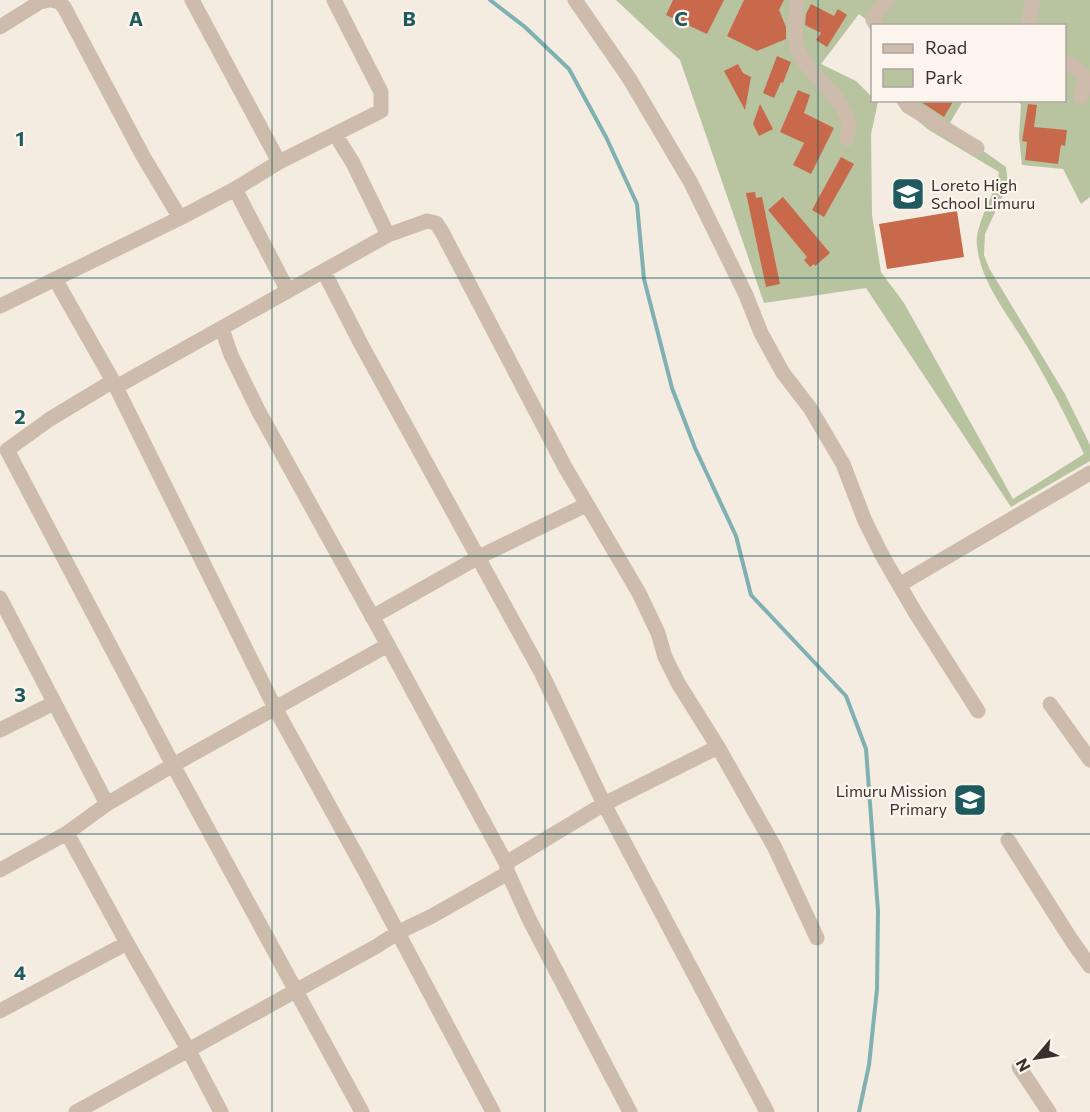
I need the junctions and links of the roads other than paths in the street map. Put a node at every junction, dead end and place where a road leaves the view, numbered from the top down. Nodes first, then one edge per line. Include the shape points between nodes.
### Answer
1 (192, 0) edge
2 (334, 0) edge
3 (575, 0) edge
4 (797, 0) edge
5 (887, 0) edge
6 (1033, 0) edge
7 (46, 1) edge
8 (876, 24) edge
9 (1027, 24) edge
10 (0, 27) edge
11 (1066, 62) edge
12 (1081, 97) dead end
13 (905, 102) edge
14 (335, 134) junction
15 (847, 139) dead end
16 (977, 148) dead end
17 (279, 162) junction
18 (235, 189) junction
19 (180, 218) junction
20 (388, 235) junction
21 (324, 272) junction
22 (55, 279) junction
23 (288, 291) junction
24 (0, 306) edge
25 (222, 329) junction
26 (115, 384) junction
27 (4, 452) edge
28 (1090, 474) edge
29 (586, 505) junction
30 (479, 557) junction
31 (899, 585) junction
32 (0, 598) edge
33 (372, 617) junction
34 (388, 645) junction
35 (54, 703) junction
36 (1050, 704) dead end
37 (275, 708) junction
38 (978, 711) dead end
39 (0, 730) edge
40 (718, 747) junction
41 (1090, 760) edge
42 (173, 765) junction
43 (107, 804) junction
44 (604, 804) junction
45 (67, 833) junction
46 (1008, 840) dead end
47 (507, 868) junction
48 (0, 870) edge
49 (397, 933) junction
50 (817, 938) dead end
51 (127, 943) junction
52 (1090, 966) edge
53 (295, 991) junction
54 (0, 1011) edge
55 (189, 1051) junction
56 (1019, 1067) dead end
57 (76, 1112) edge
58 (221, 1112) edge
59 (362, 1112) edge
60 (493, 1112) edge
61 (630, 1112) edge
62 (767, 1112) edge
63 (1049, 1112) edge

1 - 17 street
2 - 14 street via 383,103 374,116
3 - 31 street via 629,78 691,183 761,333 843,464 865,521
4 - 15 street via 798,51 840,105 849,125
5 - 8 street via 874,16
6 - 9 street
7 - 10 street
7 - 19 street via 59,2 64,7
11 - 12 street via 1084,77
13 - 16 street
14 - 17 street
14 - 20 street
17 - 18 street
18 - 19 street
18 - 23 street
19 - 22 street
20 - 21 street
20 - 29 street via 428,221 442,232
21 - 23 street
21 - 30 street
22 - 24 street
22 - 26 street
23 - 25 street
25 - 26 street
25 - 33 street via 254,402
26 - 27 street via 50,419
26 - 37 street
27 - 42 street
28 - 31 street
29 - 30 street
29 - 40 street via 639,593 678,683
30 - 33 street
30 - 44 street via 547,683
31 - 38 street
32 - 35 street
33 - 34 street
34 - 37 street
34 - 47 street
35 - 39 street
35 - 43 street
36 - 41 street
37 - 42 street
37 - 49 street
40 - 44 street
40 - 50 street via 775,848
42 - 43 street
42 - 53 street
43 - 45 street
44 - 47 street
44 - 62 street
45 - 48 street
45 - 51 street
46 - 52 street
47 - 49 street via 432,916
47 - 61 street via 552,965
49 - 53 street
49 - 60 street
51 - 54 street
51 - 55 street
53 - 55 street
53 - 59 street
55 - 57 street
55 - 58 street
56 - 63 street

